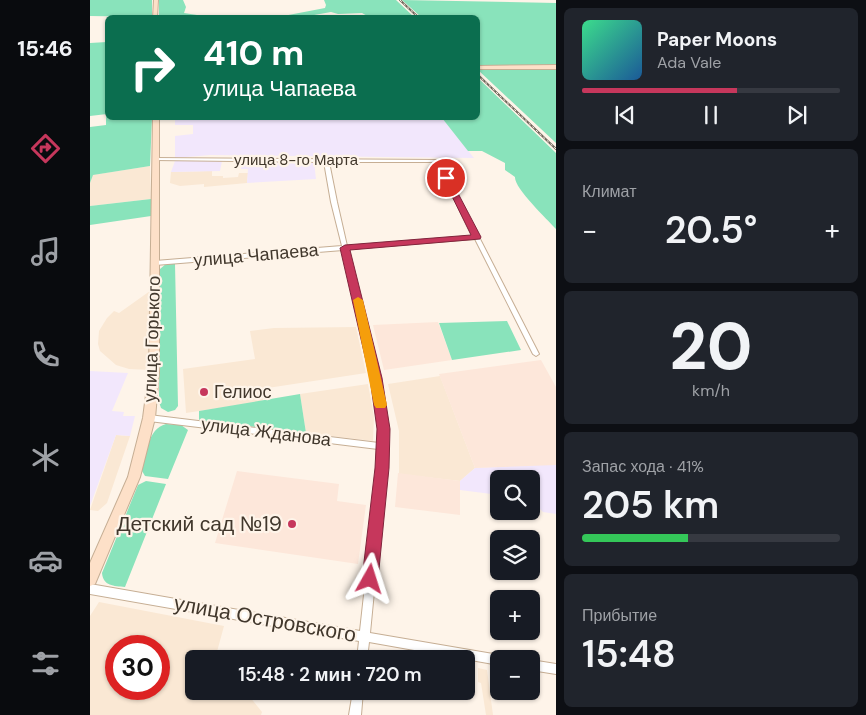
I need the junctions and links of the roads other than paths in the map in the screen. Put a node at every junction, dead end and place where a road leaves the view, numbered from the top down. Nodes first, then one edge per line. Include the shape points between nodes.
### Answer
1 (156, 0) edge
2 (155, 15) edge
3 (480, 68) edge
4 (556, 68) edge
5 (156, 120) edge
6 (155, 159) junction
7 (326, 160) junction
8 (477, 237) junction
9 (345, 248) junction
10 (155, 263) junction
11 (536, 354) dead end
12 (149, 418) junction
13 (384, 447) junction
14 (90, 579) edge
15 (90, 589) edge
16 (364, 636) junction
17 (363, 650) edge
18 (490, 658) edge
19 (540, 667) edge
20 (556, 670) edge
21 (357, 700) edge
22 (355, 715) edge

1 - 2 main road
3 - 4 main road
5 - 6 main road, улица Горького
6 - 7 street, улица 8-го Марта
6 - 10 main road, улица Горького
7 - 8 street, улица 8-го Марта via 438,161
7 - 9 street
8 - 9 street, улица Чапаева
8 - 11 street
9 - 10 street, улица Чапаева
9 - 13 street via 376,378
10 - 12 main road, улица Горького via 154,372
12 - 13 street, улица Жданова
12 - 14 main road, улица Горького via 134,477
13 - 16 street
15 - 16 street, улица Островского
16 - 17 street
16 - 18 street, улица Островского
19 - 20 street
21 - 22 street

